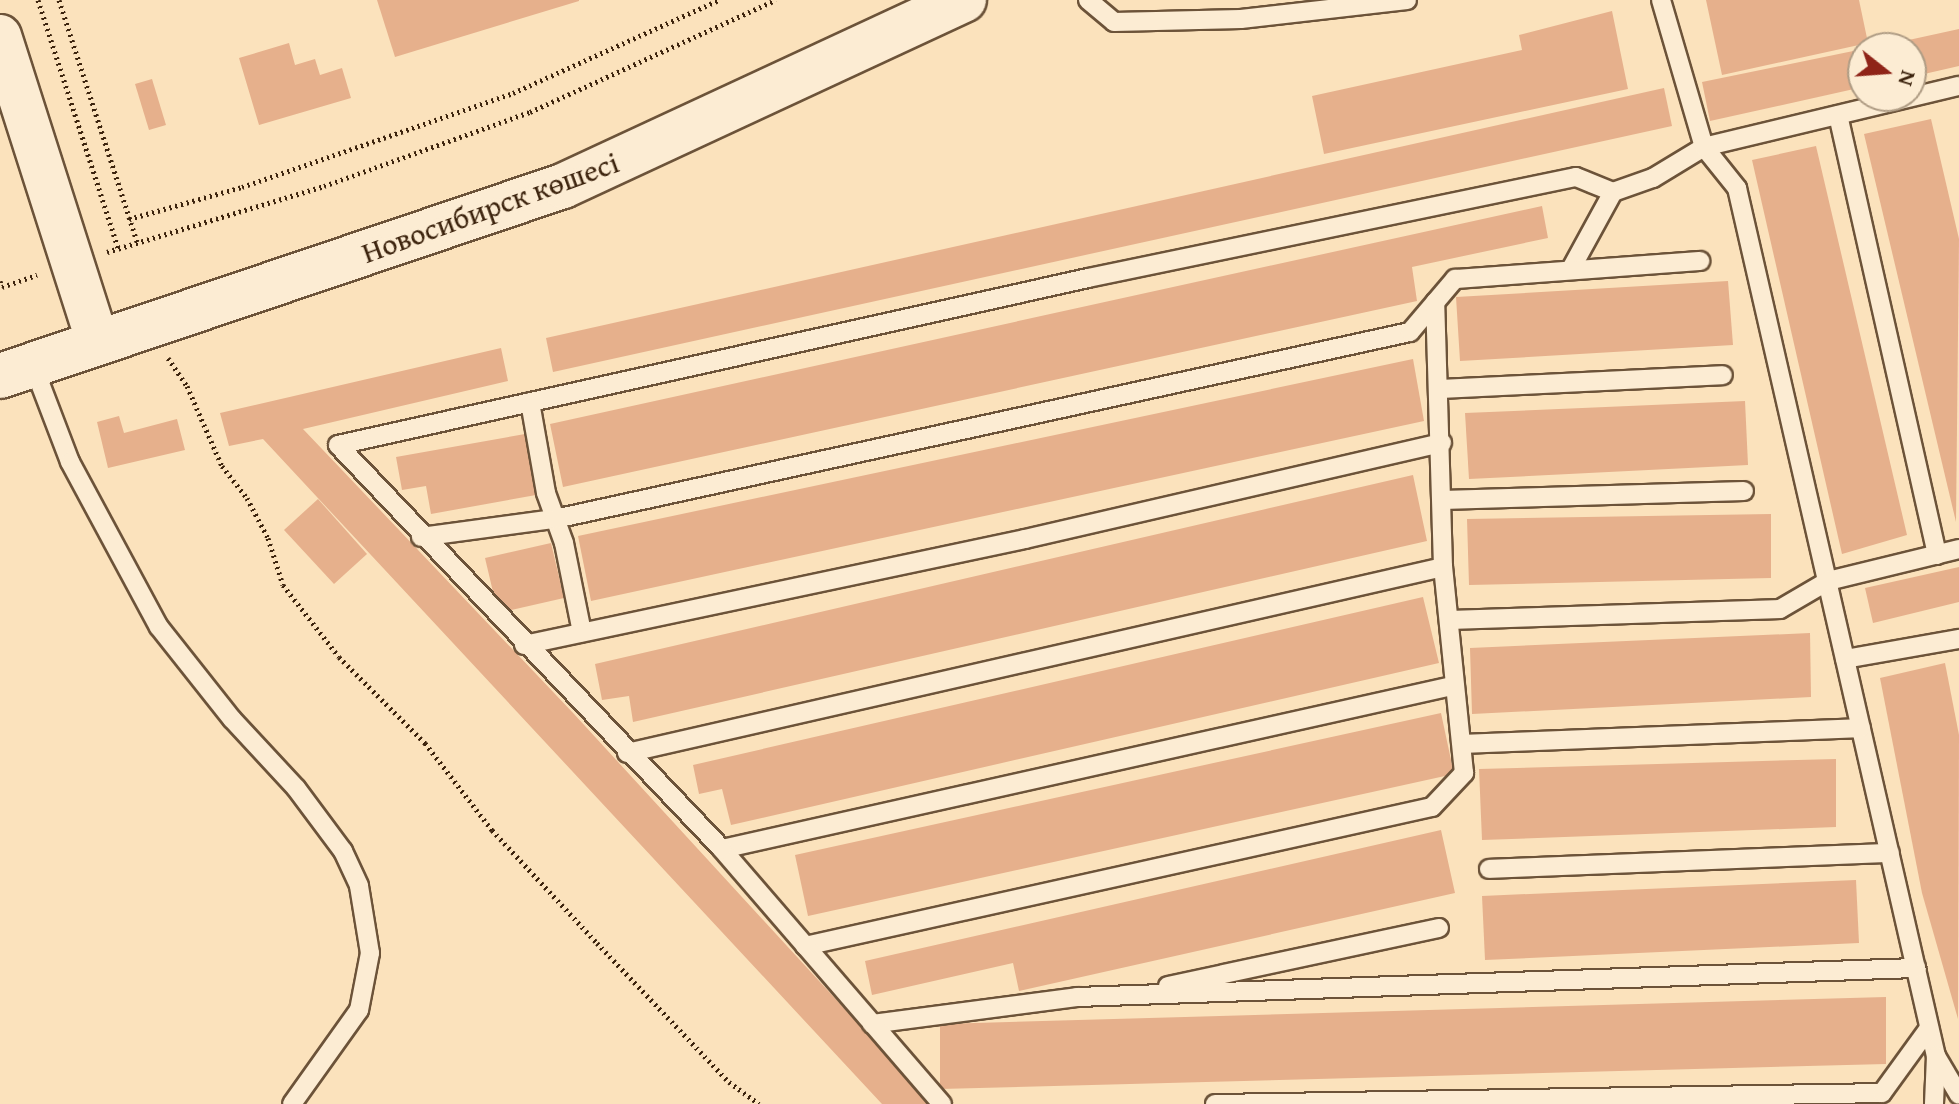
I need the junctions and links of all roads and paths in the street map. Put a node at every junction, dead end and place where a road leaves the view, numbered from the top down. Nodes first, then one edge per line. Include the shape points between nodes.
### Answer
1 (38, 0) edge
2 (59, 0) edge
3 (719, 0) edge
4 (776, 0) edge
5 (964, 0) edge
6 (1088, 0) edge
7 (1407, 0) edge
8 (1661, 0) edge
9 (0, 36) edge
10 (7, 82) edge
11 (1959, 87) edge
12 (1838, 115) junction
13 (1704, 147) junction
14 (1613, 192) junction
15 (129, 219) junction
16 (118, 248) dead end
17 (1700, 261) dead end
18 (1572, 267) junction
19 (1435, 302) junction
20 (147, 328) junction
21 (98, 344) junction
22 (16, 370) edge
23 (1723, 375) dead end
24 (1439, 389) junction
25 (530, 402) junction
26 (1442, 443) junction
27 (1744, 491) dead end
28 (1443, 500) junction
29 (555, 519) junction
30 (421, 537) junction
31 (1959, 549) edge
32 (1937, 555) junction
33 (1443, 567) junction
34 (1828, 581) junction
35 (1451, 620) junction
36 (582, 632) junction
37 (1959, 639) edge
38 (524, 645) junction
39 (1845, 659) junction
40 (1452, 686) junction
41 (1861, 728) junction
42 (1464, 744) junction
43 (627, 753) junction
44 (722, 849) junction
45 (1890, 853) junction
46 (1489, 869) dead end
47 (1439, 928) dead end
48 (805, 946) junction
49 (1916, 968) junction
50 (1122, 996) junction
51 (872, 1024) junction
52 (1929, 1028) junction
53 (1936, 1056) junction
54 (1959, 1095) edge
55 (292, 1104) edge
56 (759, 1104) edge
57 (942, 1104) edge
58 (1215, 1104) edge
59 (1934, 1104) edge

1 - 16 path
2 - 15 path
3 - 15 path via 513,93 242,187
4 - 15 path via 530,112 324,186 137,242
5 - 20 main road, Новосибирск көшесі via 563,186
6 - 7 lane via 1114,22 1241,19
8 - 13 lane
9 - 10 street
10 - 21 street
11 - 12 lane
12 - 13 lane
12 - 32 lane
13 - 14 lane via 1653,178
13 - 34 lane via 1737,188
14 - 18 lane
14 - 25 lane via 1576,177
17 - 18 lane
18 - 19 lane via 1455,279
19 - 24 lane
19 - 29 lane via 1410,332
20 - 21 main road, Новосибирск көшесі
20 - 56 path via 187,386 222,466 247,498 268,538 283,585 339,657 425,743 492,830 607,953 729,1082
21 - 22 main road, Новосибирск көшесі
22 - 55 lane via 159,627 232,719 296,788 343,851 359,886 369,979 359,1010
23 - 24 lane
24 - 26 lane
25 - 29 lane
25 - 30 lane via 338,445
26 - 28 lane
26 - 36 lane via 1025,539
27 - 28 lane
28 - 33 lane
29 - 30 lane
29 - 36 lane
30 - 38 lane
31 - 32 lane
32 - 34 lane
33 - 35 lane
33 - 43 lane
34 - 35 lane via 1780,609
34 - 39 lane
35 - 40 lane
36 - 38 lane
37 - 39 lane
38 - 43 lane
39 - 41 lane
40 - 42 lane
40 - 44 lane
41 - 42 lane
41 - 45 lane
42 - 48 lane via 1464,773 1432,807
43 - 44 lane
44 - 48 lane
45 - 46 lane
45 - 49 lane
47 - 50 lane
48 - 51 lane
49 - 50 lane
49 - 52 lane
50 - 51 lane
51 - 57 lane
52 - 53 lane
52 - 58 lane via 1882,1093
53 - 54 lane
53 - 59 lane

